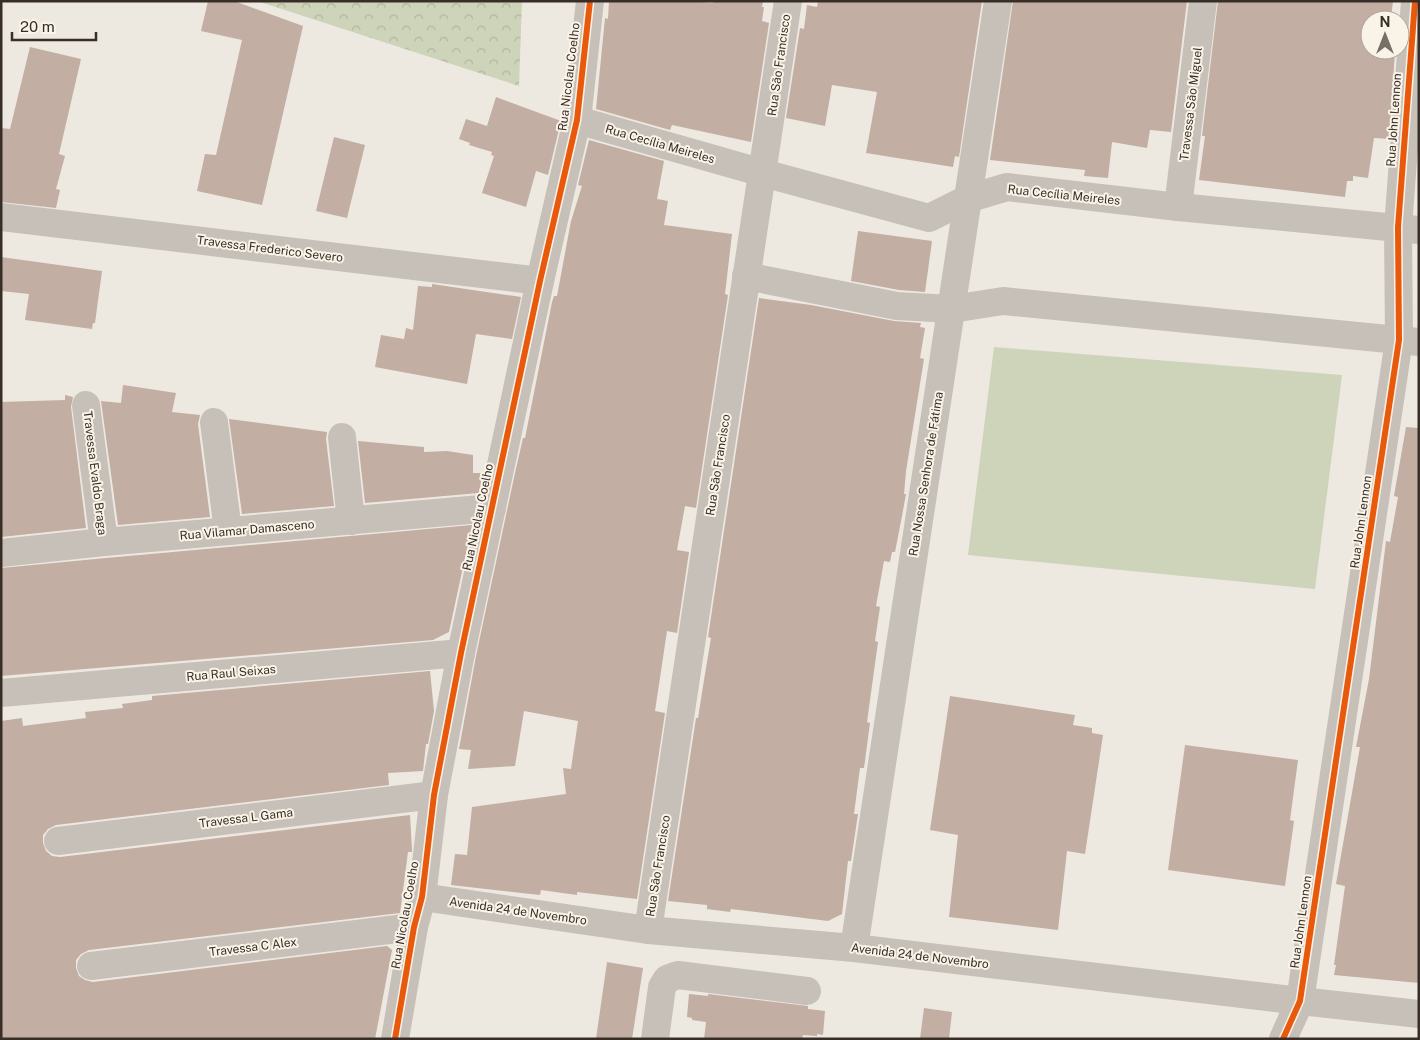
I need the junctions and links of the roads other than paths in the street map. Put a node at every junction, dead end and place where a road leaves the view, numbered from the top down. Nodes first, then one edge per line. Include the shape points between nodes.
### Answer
1 (590, 1) edge
2 (788, 1) edge
3 (998, 1) edge
4 (1203, 1) edge
5 (1414, 1) edge
6 (577, 120) junction
7 (763, 173) junction
8 (967, 198) junction
9 (1178, 207) junction
10 (1, 217) edge
11 (1408, 229) edge
12 (746, 276) junction
13 (540, 281) junction
14 (952, 310) junction
15 (1409, 341) edge
16 (86, 405) dead end
17 (214, 422) dead end
18 (342, 437) dead end
19 (492, 508) junction
20 (351, 521) junction
21 (228, 531) junction
22 (104, 542) junction
23 (1, 553) edge
24 (461, 653) junction
25 (1, 693) edge
26 (434, 795) junction
27 (58, 841) dead end
28 (422, 897) junction
29 (414, 927) junction
30 (648, 930) junction
31 (854, 948) junction
32 (91, 966) dead end
33 (807, 991) dead end
34 (1300, 1002) junction
35 (1419, 1014) edge
36 (395, 1039) edge
37 (655, 1039) edge
38 (1283, 1039) edge

1 - 6 street, Rua Nicolau Coelho
2 - 7 street, Rua São Francisco
3 - 8 street, Rua Nossa Senhora de Fátima
4 - 9 street, Travessa São Miguel
5 - 11 street, Rua John Lennon
6 - 7 street, Rua Cecília Meireles
6 - 13 street, Rua Nicolau Coelho
7 - 8 street, Rua Cecília Meireles via 929,218
7 - 12 street, Rua São Francisco
8 - 9 street, Rua Cecília Meireles via 1007,187
8 - 14 street, Rua Nossa Senhora de Fátima
9 - 11 street, Rua Cecília Meireles
10 - 13 street, Travessa Frederico Severo
11 - 15 street, Rua John Lennon
12 - 14 street via 897,306
12 - 30 street, Rua São Francisco
13 - 19 street, Rua Nicolau Coelho
14 - 15 street via 1003,301
14 - 31 street, Rua Nossa Senhora de Fátima
15 - 34 street, Rua John Lennon
16 - 22 street, Travessa Evaldo Braga
17 - 21 street
18 - 20 street
19 - 20 street, Rua Vilamar Damasceno
19 - 24 street, Rua Nicolau Coelho
20 - 21 street, Rua Vilamar Damasceno
21 - 22 street, Rua Vilamar Damasceno
22 - 23 street, Rua Vilamar Damasceno
24 - 25 street, Rua Raul Seixas
24 - 26 street, Rua Nicolau Coelho
26 - 27 street, Travessa L Gama
26 - 28 street, Rua Nicolau Coelho
28 - 29 street, Rua Nicolau Coelho
28 - 30 street, Avenida 24 de Novembro
29 - 32 street, Travessa C Alex
29 - 36 street, Rua Nicolau Coelho
30 - 31 street, Avenida 24 de Novembro
31 - 34 street, Avenida 24 de Novembro
33 - 37 street via 678,976 667,979 662,987
34 - 35 street, Avenida 24 de Novembro
34 - 38 street, Rua John Lennon

